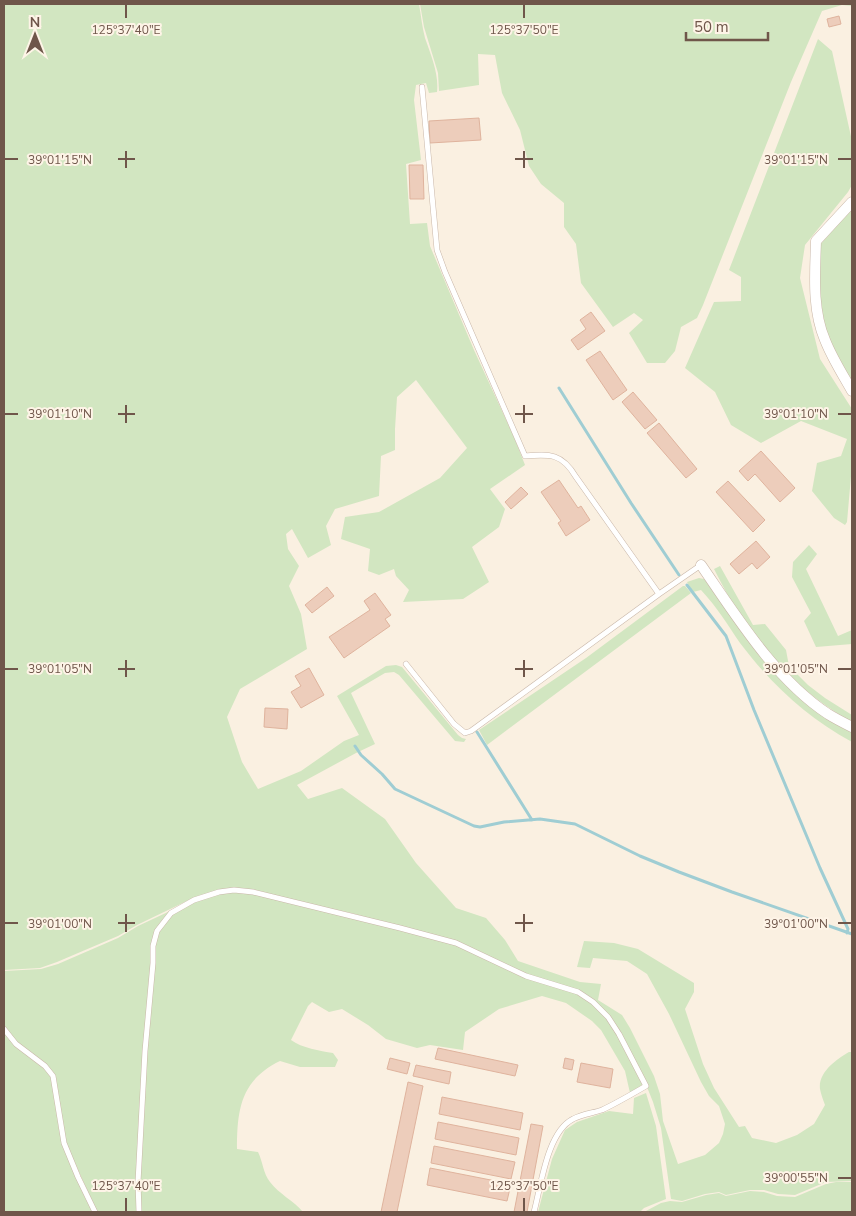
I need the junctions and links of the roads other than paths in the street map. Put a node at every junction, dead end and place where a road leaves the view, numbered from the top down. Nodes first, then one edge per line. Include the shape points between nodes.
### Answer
1 (422, 87) dead end
2 (852, 202) edge
3 (852, 391) edge
4 (701, 565) joint
5 (659, 594) junction
6 (406, 664) dead end
7 (852, 727) edge
8 (4, 1029) edge
9 (95, 1212) edge
10 (139, 1212) edge
11 (534, 1212) edge

1 - 5 lane via 437,250 525,456 558,456 569,465
2 - 3 street via 816,242 815,265 818,316 824,340
4 - 5 lane
4 - 7 street via 738,619 780,671 828,714
5 - 6 lane via 465,733 454,724
8 - 9 lane via 16,1044 53,1076 64,1143
10 - 11 lane via 144,1051 152,946 157,931 171,912 194,900 234,890 350,914 456,944 526,976 578,992 608,1017 646,1086 602,1110 573,1119 565,1125 551,1147

